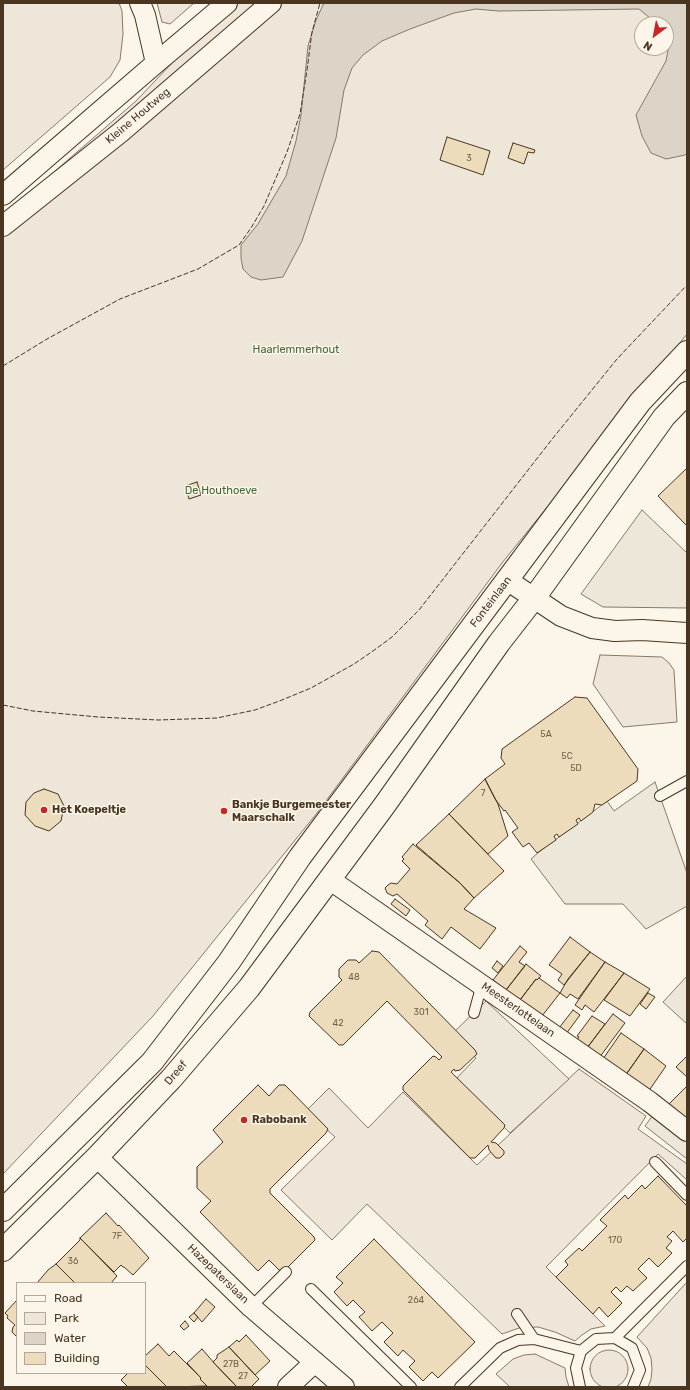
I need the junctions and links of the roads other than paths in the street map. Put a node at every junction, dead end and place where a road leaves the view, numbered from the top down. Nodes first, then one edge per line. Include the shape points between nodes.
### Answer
1 (140, 3) edge
2 (227, 3) edge
3 (271, 3) edge
4 (156, 63) junction
5 (3, 194) edge
6 (3, 226) edge
7 (687, 352) edge
8 (687, 393) edge
9 (507, 580) junction
10 (534, 598) junction
11 (687, 633) edge
12 (687, 781) edge
13 (660, 796) dead end
14 (329, 879) junction
15 (483, 986) junction
16 (474, 1013) dead end
17 (687, 1131) edge
18 (97, 1157) junction
19 (655, 1162) dead end
20 (687, 1195) edge
21 (3, 1210) edge
22 (3, 1250) edge
23 (687, 1266) edge
24 (286, 1272) dead end
25 (311, 1289) dead end
26 (252, 1307) junction
27 (517, 1314) dead end
28 (615, 1338) junction
29 (534, 1339) junction
30 (581, 1351) junction
31 (315, 1362) junction
32 (288, 1387) edge
33 (344, 1387) edge
34 (411, 1387) edge
35 (460, 1387) edge
36 (580, 1387) edge
37 (633, 1387) edge

1 - 4 street
2 - 4 street
3 - 6 street, Kleine Houtweg via 121,132
4 - 5 street
7 - 9 main road, Fonteinlaan via 640,402
8 - 10 main road via 664,417
9 - 10 street
9 - 21 main road, Fonteinlaan via 300,857 229,962 152,1062
10 - 11 street via 561,616 592,628
10 - 14 main road via 499,642 384,806
12 - 13 lane
14 - 15 street, Meesterlottelaan
14 - 18 main road, Dreef via 249,988 171,1079
15 - 16 lane
15 - 17 street, Meesterlottelaan
18 - 22 main road, Dreef
18 - 26 street, Hazepaterslaan
19 - 20 lane
23 - 28 lane
24 - 26 lane
25 - 34 lane
26 - 31 street, Hazepaterslaan
27 - 29 lane
28 - 30 lane via 596,1340
28 - 37 lane via 632,1348 640,1370
29 - 30 lane
29 - 35 lane via 518,1340 500,1348
30 - 36 lane via 576,1368
31 - 32 street
31 - 33 street, Hazepaterslaan

